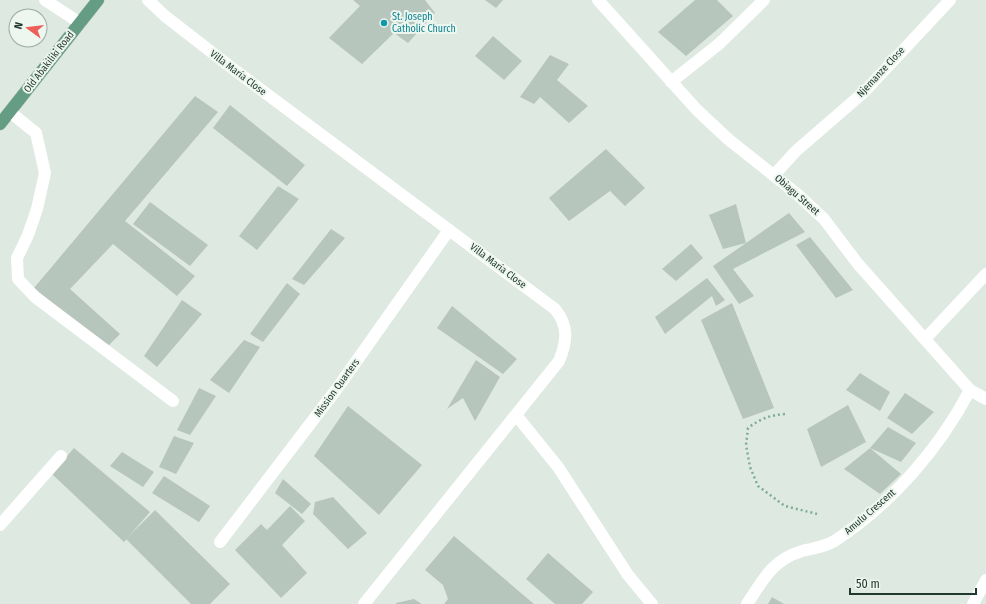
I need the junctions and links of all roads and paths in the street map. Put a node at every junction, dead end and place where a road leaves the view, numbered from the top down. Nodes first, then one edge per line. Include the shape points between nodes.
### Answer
1 (45, 0) edge
2 (98, 0) edge
3 (148, 0) edge
4 (598, 0) edge
5 (764, 0) edge
6 (950, 0) edge
7 (80, 23) junction
8 (671, 82) junction
9 (10, 112) junction
10 (0, 124) edge
11 (774, 175) junction
12 (449, 230) junction
13 (986, 274) edge
14 (926, 339) junction
15 (970, 390) junction
16 (986, 399) edge
17 (173, 401) dead end
18 (785, 414) dead end
19 (516, 415) junction
20 (61, 456) dead end
21 (817, 514) dead end
22 (0, 525) edge
23 (220, 542) dead end
24 (986, 580) edge
25 (364, 604) edge
26 (652, 604) edge
27 (747, 604) edge
28 (973, 604) edge

1 - 7 street
2 - 7 main road, Old Abakiliki Road
3 - 12 street, Villa Maria Close via 238,73
4 - 8 street, Obiagu Street
5 - 8 street via 719,44
6 - 11 street, Njemanze Close via 864,92 796,151
7 - 9 main road, Old Abakiliki Road
8 - 11 street, Obiagu Street via 728,139
9 - 10 main road, Old Abakiliki Road
9 - 17 street via 36,133 45,173 37,209 17,258 18,278 35,297
11 - 14 street, Obiagu Street via 824,219 858,264
12 - 19 street, Villa Maria Close via 555,309 562,316 566,327 566,346 559,362
12 - 23 street, Mission Quarters via 336,390
13 - 14 street
14 - 15 street, Obiagu Street
15 - 16 street, Obiagu Street
15 - 27 street, Amulu Crescent via 955,418 901,485 884,502 833,542 780,561 765,576
18 - 21 path via 772,414 748,428 746,445 750,467 758,486 785,506
19 - 25 street, Villa Maria Close
19 - 26 street via 558,467 628,575
20 - 22 street
24 - 28 street

